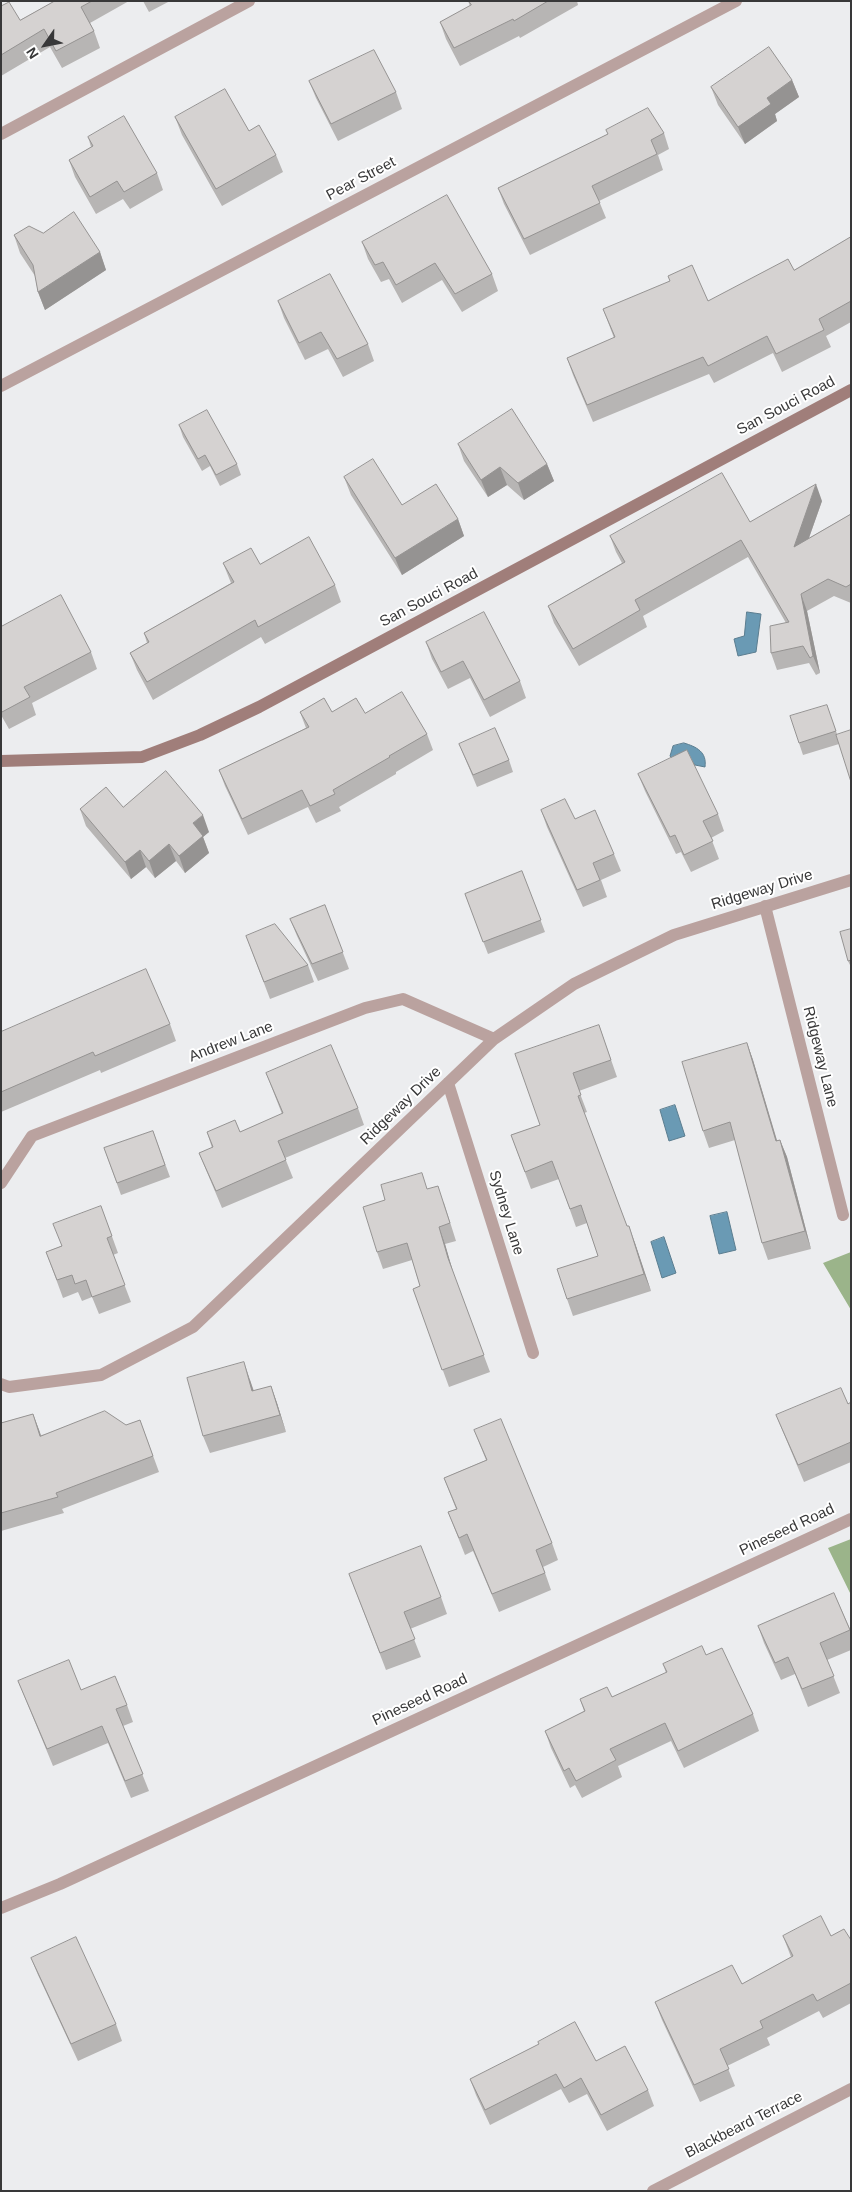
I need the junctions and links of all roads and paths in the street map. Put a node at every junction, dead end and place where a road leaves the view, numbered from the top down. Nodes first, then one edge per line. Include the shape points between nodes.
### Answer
1 (249, 1) edge
2 (736, 1) edge
3 (1, 134) edge
4 (1, 386) edge
5 (851, 390) edge
6 (1, 760) edge
7 (851, 880) edge
8 (765, 906) junction
9 (494, 1039) junction
10 (448, 1083) junction
11 (1, 1183) edge
12 (843, 1216) dead end
13 (533, 1353) dead end
14 (1, 1384) edge
15 (851, 1518) edge
16 (1, 1908) edge
17 (851, 2089) edge
18 (653, 2191) edge

1 - 3 street
2 - 4 street, Pear Street
5 - 6 street, San Souci Road via 200,736 142,757
7 - 8 street, Ridgeway Drive
8 - 9 street, Ridgeway Drive via 674,935 574,984
8 - 12 street, Ridgeway Lane
9 - 10 street, Ridgeway Drive
9 - 11 street, Andrew Lane via 403,999 365,1008 32,1136
10 - 13 street, Sydney Lane
10 - 14 street, Ridgeway Drive via 193,1327 101,1375 9,1387
15 - 16 street, Pineseed Road
17 - 18 street, Blackbeard Terrace

